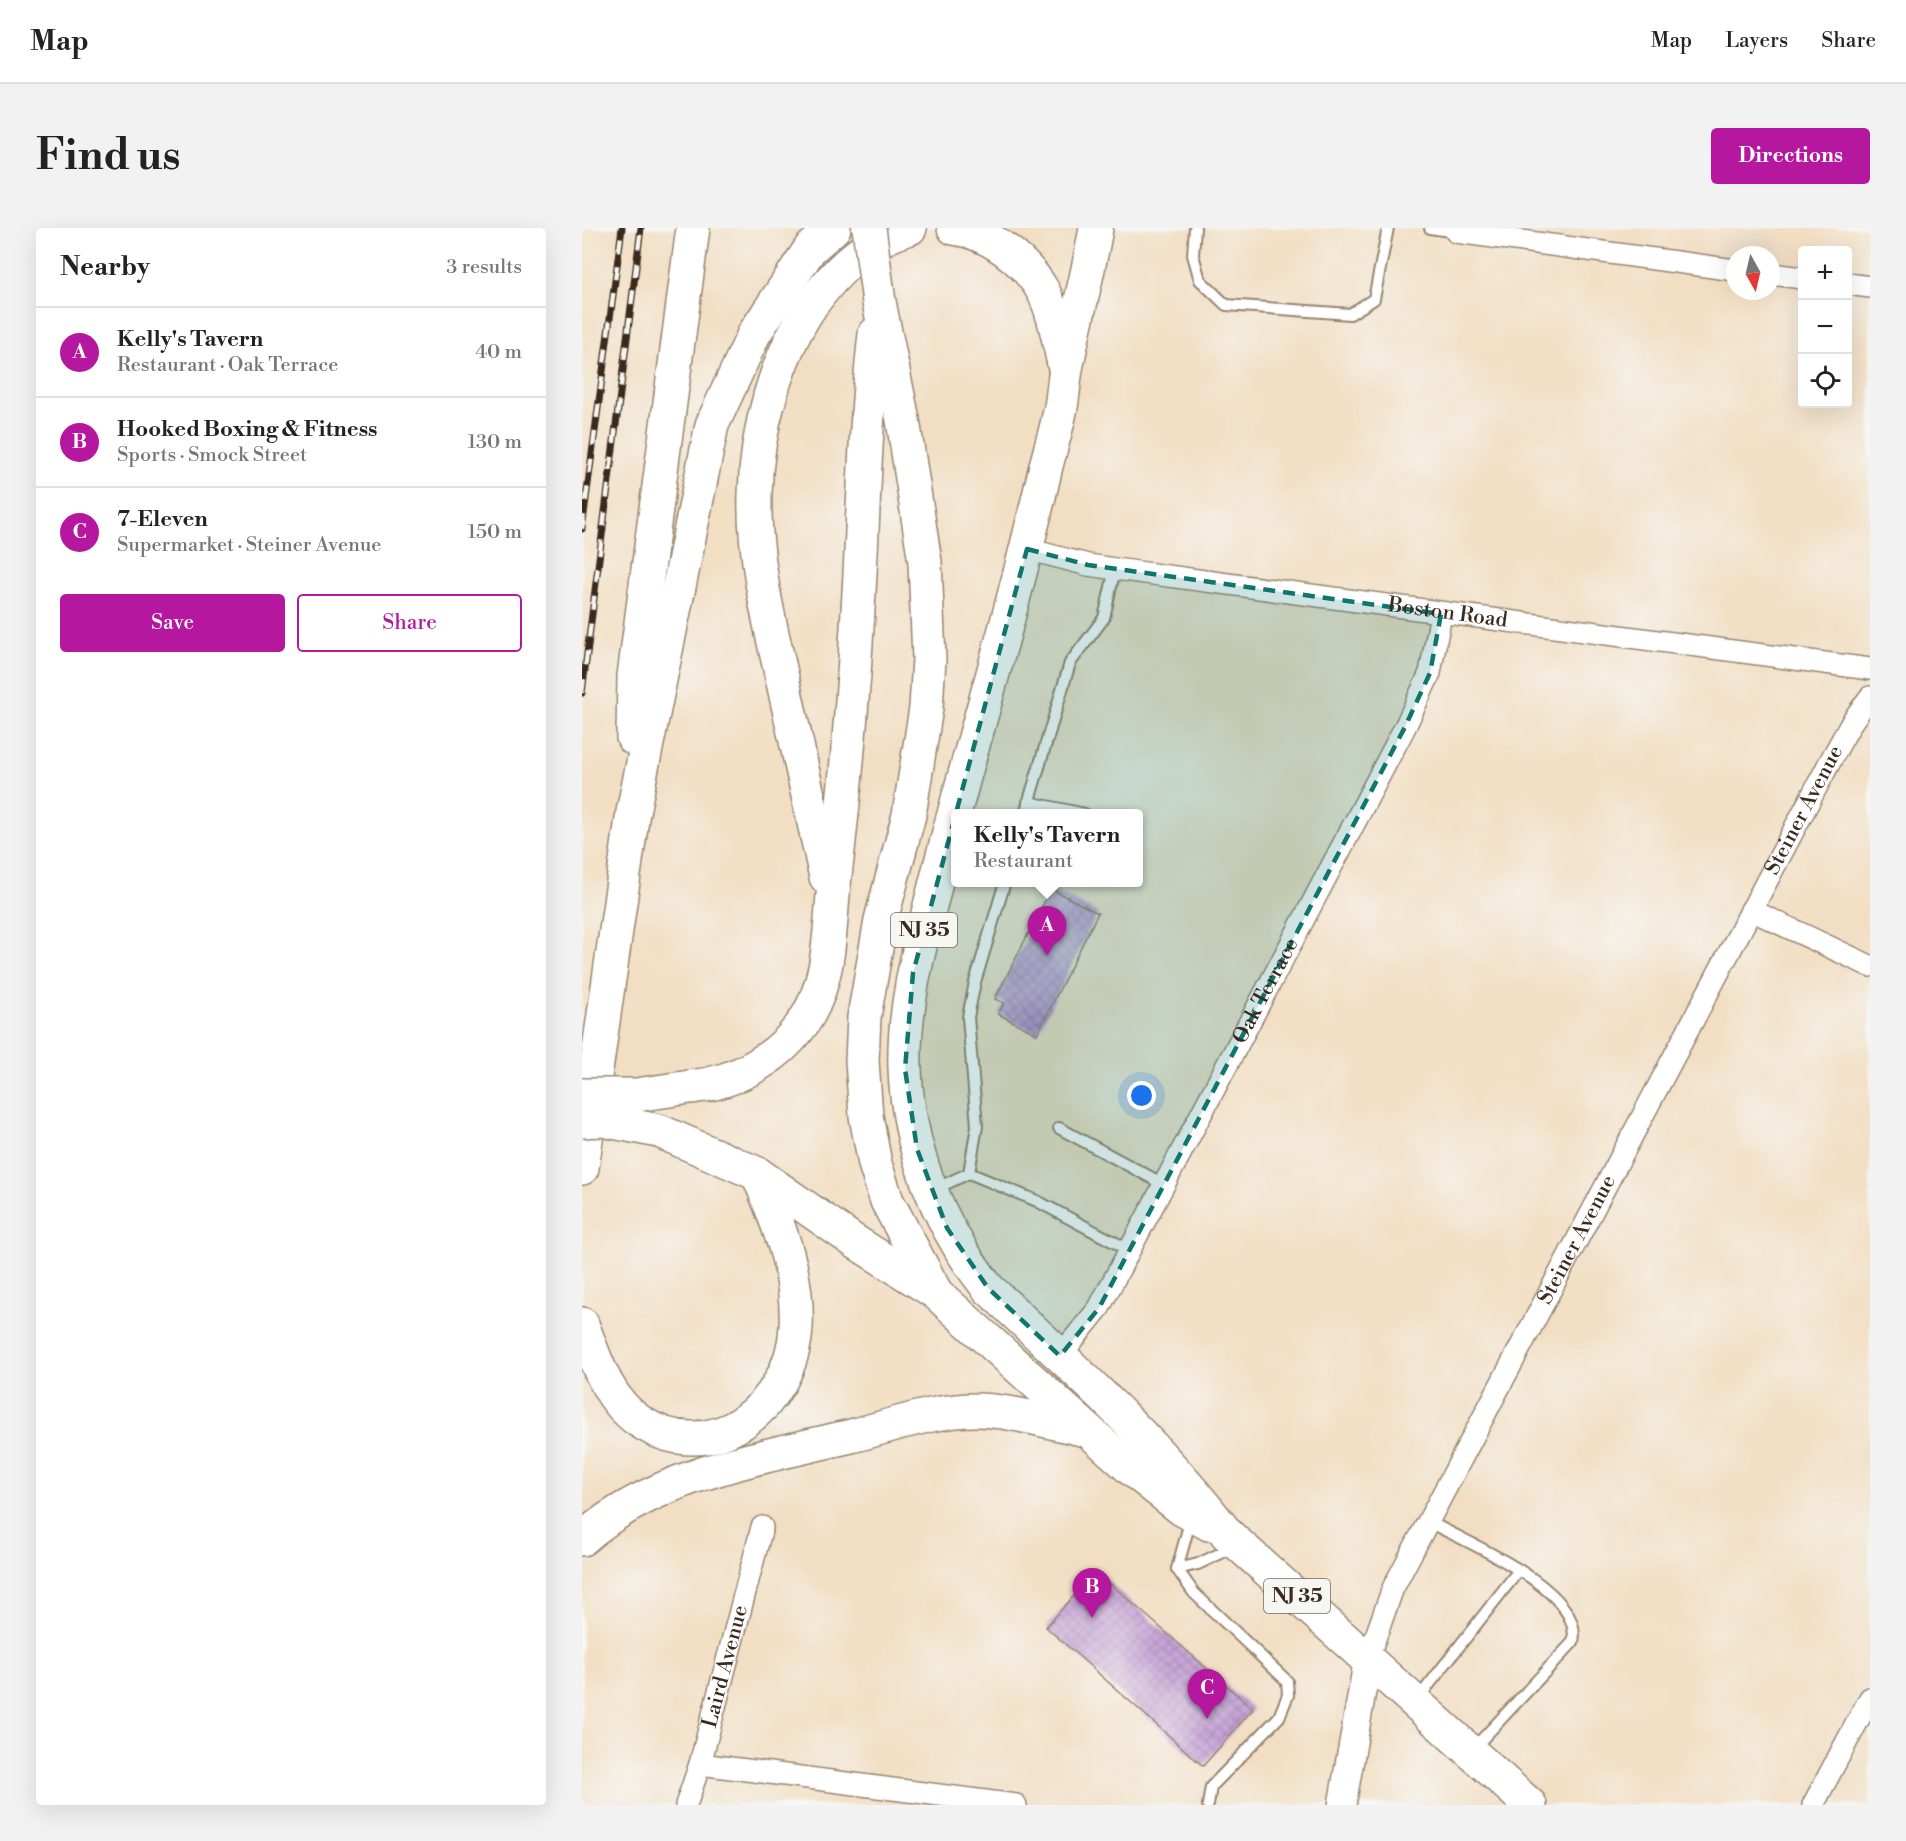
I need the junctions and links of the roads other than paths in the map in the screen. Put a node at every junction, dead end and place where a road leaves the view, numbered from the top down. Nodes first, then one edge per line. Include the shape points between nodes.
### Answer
1 (693, 228) edge
2 (834, 228) edge
3 (869, 228) edge
4 (910, 228) edge
5 (954, 228) edge
6 (1096, 228) edge
7 (1196, 228) edge
8 (1388, 228) edge
9 (1430, 228) edge
10 (1456, 232) joint
11 (1726, 269) edge
12 (1780, 275) edge
13 (1798, 277) edge
14 (1852, 285) edge
15 (1870, 287) edge
16 (879, 302) junction
17 (1066, 370) junction
18 (1027, 549) junction
19 (1114, 569) junction
20 (1441, 614) junction
21 (1870, 669) edge
22 (1870, 698) edge
23 (1028, 802) junction
24 (955, 809) edge
25 (1026, 809) edge
26 (1064, 809) edge
27 (633, 812) junction
28 (951, 824) edge
29 (1004, 887) edge
30 (832, 901) junction
31 (1751, 910) junction
32 (1870, 966) edge
33 (582, 1095) edge
34 (582, 1121) edge
35 (1059, 1128) dead end
36 (582, 1168) edge
37 (969, 1173) junction
38 (758, 1174) junction
39 (1163, 1184) junction
40 (931, 1191) junction
41 (1129, 1250) junction
42 (936, 1293) junction
43 (582, 1324) edge
44 (1060, 1356) junction
45 (1086, 1430) junction
46 (1192, 1515) junction
47 (1429, 1522) junction
48 (762, 1527) dead end
49 (582, 1539) edge
50 (1233, 1540) junction
51 (1177, 1569) junction
52 (1519, 1570) junction
53 (1368, 1658) junction
54 (1870, 1698) edge
55 (1416, 1701) junction
56 (1471, 1752) junction
57 (700, 1764) junction
58 (686, 1805) edge
59 (1016, 1805) edge
60 (1208, 1805) edge
61 (1342, 1805) edge
62 (1530, 1805) edge
63 (1813, 1805) edge

1 - 27 main road via 634,676
2 - 27 main road via 810,249 754,334 712,425
3 - 16 main road, NJ 35, bridge
4 - 30 main road via 893,233 855,255 832,276 805,316 778,374 756,474 758,549 770,627
5 - 17 main road via 984,237 1029,272 1046,300
6 - 17 main road, NJ 35
7 - 8 lane via 1193,255 1200,280 1226,305 1350,314 1374,299
9 - 10 lane
10 - 11 street
12 - 13 street
14 - 15 street
16 - 30 main road via 842,818
16 - 42 main road, NJ 35 via 903,420 925,562 929,659 926,708 909,815 870,973 862,1061 875,1164 887,1201
17 - 18 main road, NJ 35 via 1061,408
18 - 19 street, Boston Road
18 - 24 main road, NJ 35
19 - 20 street, Boston Road
19 - 23 lane via 1104,618 1070,663
20 - 21 street, Boston Road
20 - 39 street, Oak Terrace via 1430,673 1405,727
22 - 31 street, Steiner Avenue via 1852,720
23 - 25 lane
23 - 26 lane
27 - 36 main road
28 - 40 main road, NJ 35 via 913,972 906,1021 909,1107
29 - 37 lane via 968,1017 977,1126
30 - 33 main road, bridge via 820,989 793,1036 768,1058 743,1073 708,1085 636,1095
31 - 32 street
31 - 47 street, Steiner Avenue
34 - 38 main road, bridge via 603,1120 659,1131
35 - 39 lane
37 - 40 lane
37 - 41 lane via 1037,1201
38 - 42 main road
38 - 43 main road via 791,1265 796,1327 784,1374 764,1407 737,1427 704,1436 681,1437 654,1429 625,1408 604,1382
39 - 41 street, Oak Terrace
40 - 44 main road, NJ 35 via 947,1228 980,1278
41 - 44 street, Oak Terrace via 1099,1308
42 - 45 main road, NJ 35
44 - 50 main road, NJ 35 via 1150,1442
45 - 46 main road, NJ 35
45 - 49 main road via 987,1410 944,1413 675,1483 640,1498
46 - 50 main road, NJ 35
46 - 51 lane
47 - 52 lane
47 - 53 street, Steiner Avenue via 1393,1588
48 - 57 street, Laird Avenue
50 - 51 lane via 1198,1564
50 - 53 main road, NJ 35
51 - 60 lane via 1194,1593 1287,1681 1288,1695 1279,1717 1211,1787
52 - 55 lane
52 - 56 lane via 1537,1580 1569,1614 1575,1631 1573,1642
53 - 55 main road, NJ 35
53 - 61 street, Steiner Avenue
54 - 63 street
55 - 56 main road, NJ 35
56 - 62 main road, NJ 35
57 - 58 street, Laird Avenue
57 - 59 street

